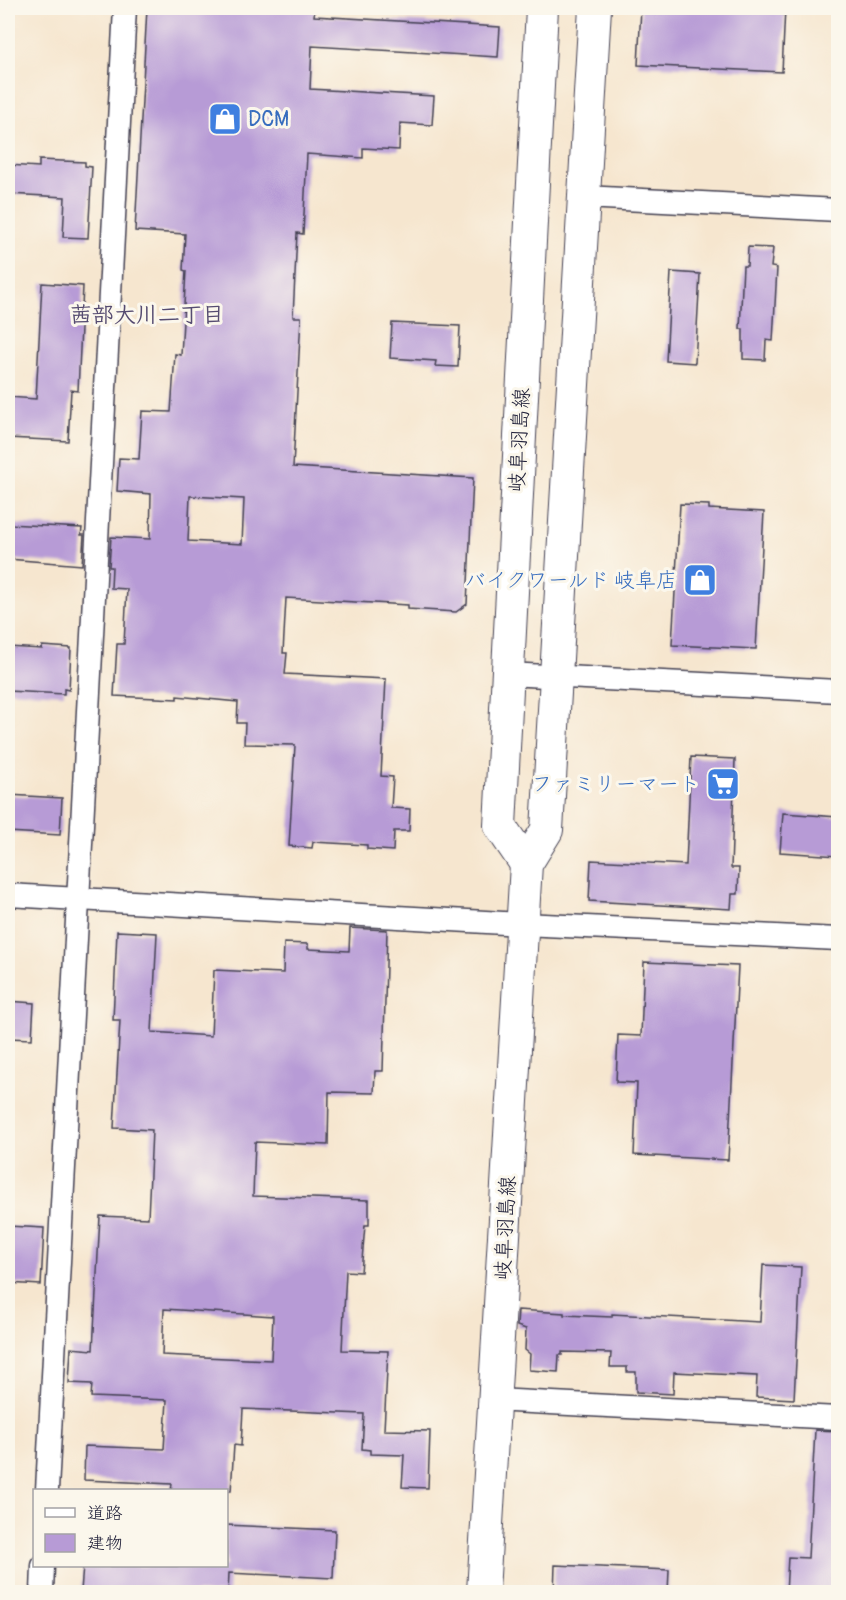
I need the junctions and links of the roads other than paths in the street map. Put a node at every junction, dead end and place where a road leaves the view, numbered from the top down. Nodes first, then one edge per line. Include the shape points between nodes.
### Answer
1 (125, 8) edge
2 (542, 8) edge
3 (595, 8) edge
4 (584, 197) junction
5 (838, 210) edge
6 (507, 674) junction
7 (556, 676) junction
8 (838, 691) edge
9 (525, 864) junction
10 (8, 895) edge
11 (78, 898) junction
12 (522, 924) junction
13 (838, 939) edge
14 (494, 1400) junction
15 (838, 1418) edge
16 (47, 1489) edge
17 (43, 1567) edge
18 (42, 1593) edge
19 (483, 1593) edge

1 - 11 street
2 - 6 main road, 岐阜羽島線
3 - 4 main road
4 - 5 street
4 - 7 main road
6 - 7 street
6 - 9 main road, 岐阜羽島線 via 500,826
7 - 8 street
7 - 9 main road via 547,830
9 - 12 main road, 岐阜羽島線
10 - 11 street
11 - 12 street
11 - 16 street
12 - 13 street
12 - 14 main road, 岐阜羽島線
14 - 15 street
14 - 19 main road, 岐阜羽島線
17 - 18 street

